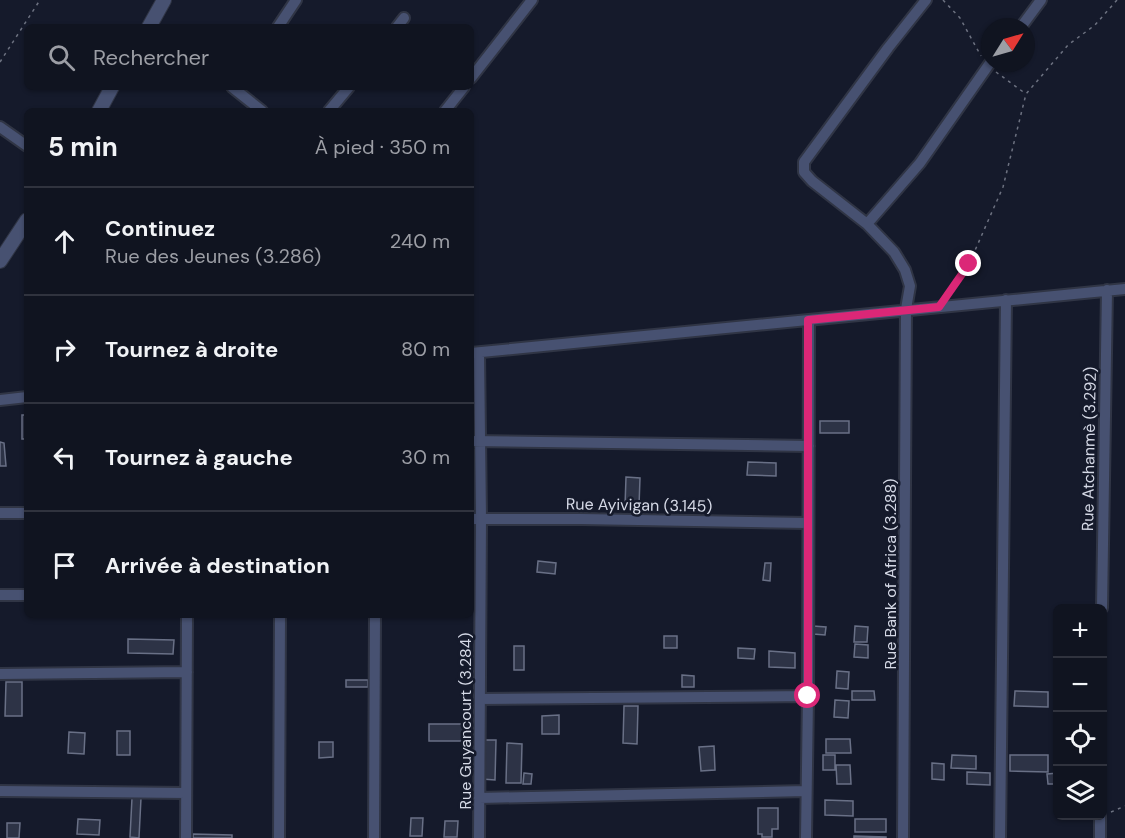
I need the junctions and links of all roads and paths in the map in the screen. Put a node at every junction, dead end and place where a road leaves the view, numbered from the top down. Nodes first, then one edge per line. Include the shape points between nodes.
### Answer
1 (40, 0) edge
2 (164, 0) edge
3 (296, 0) edge
4 (532, 0) edge
5 (926, 0) edge
6 (943, 0) edge
7 (1041, 0) edge
8 (1117, 0) edge
9 (404, 18) dead end
10 (1028, 18) edge
11 (25, 24) edge
12 (151, 24) edge
13 (280, 24) edge
14 (399, 24) edge
15 (24, 25) edge
16 (981, 51) edge
17 (0, 62) edge
18 (983, 72) edge
19 (999, 72) edge
20 (474, 74) edge
21 (111, 90) edge
22 (237, 90) edge
23 (346, 90) edge
24 (462, 90) edge
25 (1026, 94) junction
26 (102, 108) edge
27 (258, 108) edge
28 (331, 108) edge
29 (447, 108) edge
30 (0, 127) edge
31 (24, 144) edge
32 (867, 224) junction
33 (24, 225) edge
34 (0, 261) edge
35 (1125, 289) edge
36 (1107, 290) junction
37 (1006, 300) junction
38 (939, 307) junction
39 (906, 309) junction
40 (808, 320) junction
41 (475, 353) edge
42 (24, 397) edge
43 (0, 400) edge
44 (476, 441) edge
45 (809, 446) junction
46 (0, 513) edge
47 (24, 513) edge
48 (476, 519) edge
49 (807, 523) junction
50 (0, 595) edge
51 (24, 595) edge
52 (1102, 604) edge
53 (187, 618) edge
54 (280, 618) edge
55 (375, 618) edge
56 (187, 672) junction
57 (0, 674) edge
58 (808, 696) junction
59 (480, 699) junction
60 (0, 791) edge
61 (806, 791) junction
62 (186, 793) junction
63 (479, 798) junction
64 (1125, 806) edge
65 (1107, 814) edge
66 (1100, 820) edge
67 (186, 838) edge
68 (279, 838) edge
69 (374, 838) edge
70 (479, 838) edge
71 (806, 838) edge
72 (903, 838) edge
73 (1000, 838) edge
74 (1100, 838) edge

1 - 11 path
2 - 12 street
3 - 13 street
4 - 20 street
5 - 32 street, Rue Bank of Africa (3.288) via 804,162 804,172 812,181
6 - 16 path
7 - 10 street
8 - 25 path via 1095,25 1068,45
9 - 14 street
15 - 17 path
18 - 32 street via 920,163
19 - 25 path
21 - 26 street
22 - 27 street
23 - 28 street
24 - 29 street
25 - 38 path via 998,197 969,264
30 - 31 street
32 - 39 street, Rue Bank of Africa (3.288) via 905,270 910,286
33 - 34 street
35 - 36 street
36 - 37 street
36 - 52 street, Rue Atchanmè (3.292)
37 - 38 street
37 - 73 street
38 - 39 street
39 - 40 street
39 - 72 street, Rue Bank of Africa (3.288)
40 - 41 street
40 - 45 street
41 - 44 street, Rue Guyancourt (3.284)
42 - 43 street
44 - 45 street
44 - 48 street, Rue Guyancourt (3.284)
45 - 49 street
46 - 47 street
48 - 49 street, Rue Ayivigan (3.145)
48 - 59 street, Rue Guyancourt (3.284)
49 - 58 street
50 - 51 street
53 - 56 street
54 - 68 street
55 - 69 street
56 - 57 street
56 - 62 street
58 - 59 street
58 - 61 street
59 - 63 street, Rue Guyancourt (3.284)
60 - 62 street
61 - 63 street
61 - 71 street
62 - 67 street
63 - 70 street, Rue Guyancourt (3.284)
64 - 65 path
66 - 74 street

